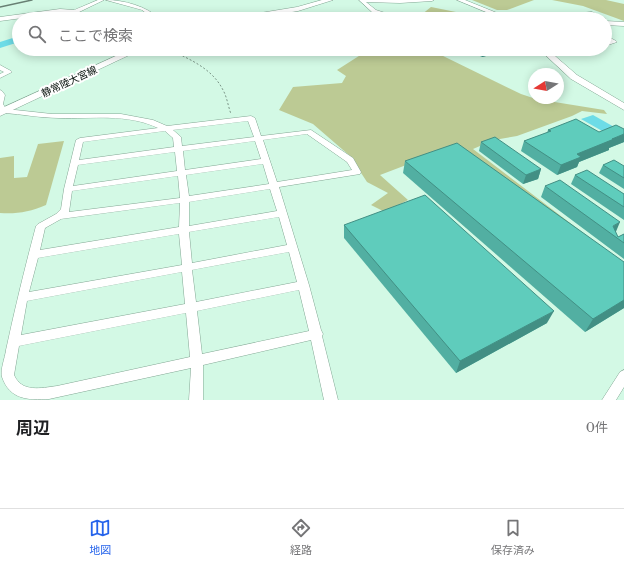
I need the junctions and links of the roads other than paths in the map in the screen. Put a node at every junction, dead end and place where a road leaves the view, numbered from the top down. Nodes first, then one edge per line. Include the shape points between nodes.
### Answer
1 (102, 0) edge
2 (108, 0) edge
3 (330, 0) edge
4 (361, 0) edge
5 (432, 0) edge
6 (460, 0) edge
7 (52, 12) edge
8 (75, 12) edge
9 (75, 12) edge
10 (148, 12) edge
11 (279, 12) edge
12 (378, 12) edge
13 (491, 12) edge
14 (12, 17) edge
15 (0, 19) edge
16 (612, 22) edge
17 (624, 24) edge
18 (122, 56) edge
19 (552, 56) edge
20 (0, 67) edge
21 (0, 76) edge
22 (0, 92) edge
23 (624, 107) edge
24 (1, 108) edge
25 (168, 129) junction
26 (258, 138) junction
27 (179, 149) junction
28 (265, 161) junction
29 (74, 163) junction
30 (181, 173) junction
31 (274, 186) junction
32 (68, 189) junction
33 (185, 200) junction
34 (283, 213) junction
35 (59, 216) junction
36 (184, 230) junction
37 (292, 248) junction
38 (33, 255) junction
39 (187, 268) junction
40 (304, 285) junction
41 (22, 298) junction
42 (191, 308) junction
43 (317, 334) junction
44 (14, 342) junction
45 (197, 360) junction
46 (624, 376) edge
47 (196, 400) edge
48 (331, 400) edge
49 (609, 400) edge

1 - 9 street
2 - 10 street
3 - 11 main road
4 - 5 street
4 - 12 street via 371,10
6 - 13 street
7 - 8 street
14 - 15 street
16 - 17 street
18 - 24 main road, 静常陸大宮線
19 - 23 street via 574,77
20 - 21 street via 9,72
22 - 24 street
24 - 25 street via 56,116 125,115 150,121
25 - 26 street via 251,118
25 - 27 street via 177,137
25 - 29 street via 80,140
26 - 27 street
26 - 28 street
26 - 31 street via 308,132 350,160 357,172
27 - 29 street
27 - 30 street
28 - 30 street
28 - 31 street
29 - 32 street
30 - 32 street
30 - 33 street
31 - 33 street
31 - 34 street
32 - 35 street via 65,210
33 - 35 street
33 - 36 street
34 - 36 street
34 - 37 street
35 - 38 street via 42,226
36 - 38 street
36 - 39 street
37 - 39 street
37 - 40 street
38 - 41 street
39 - 41 street
39 - 42 street
40 - 42 street
40 - 43 street
41 - 44 street
42 - 44 street
42 - 45 street
43 - 45 street
43 - 48 street
44 - 45 street via 8,375 11,385 19,392 29,395 57,392
45 - 47 street
46 - 49 street

